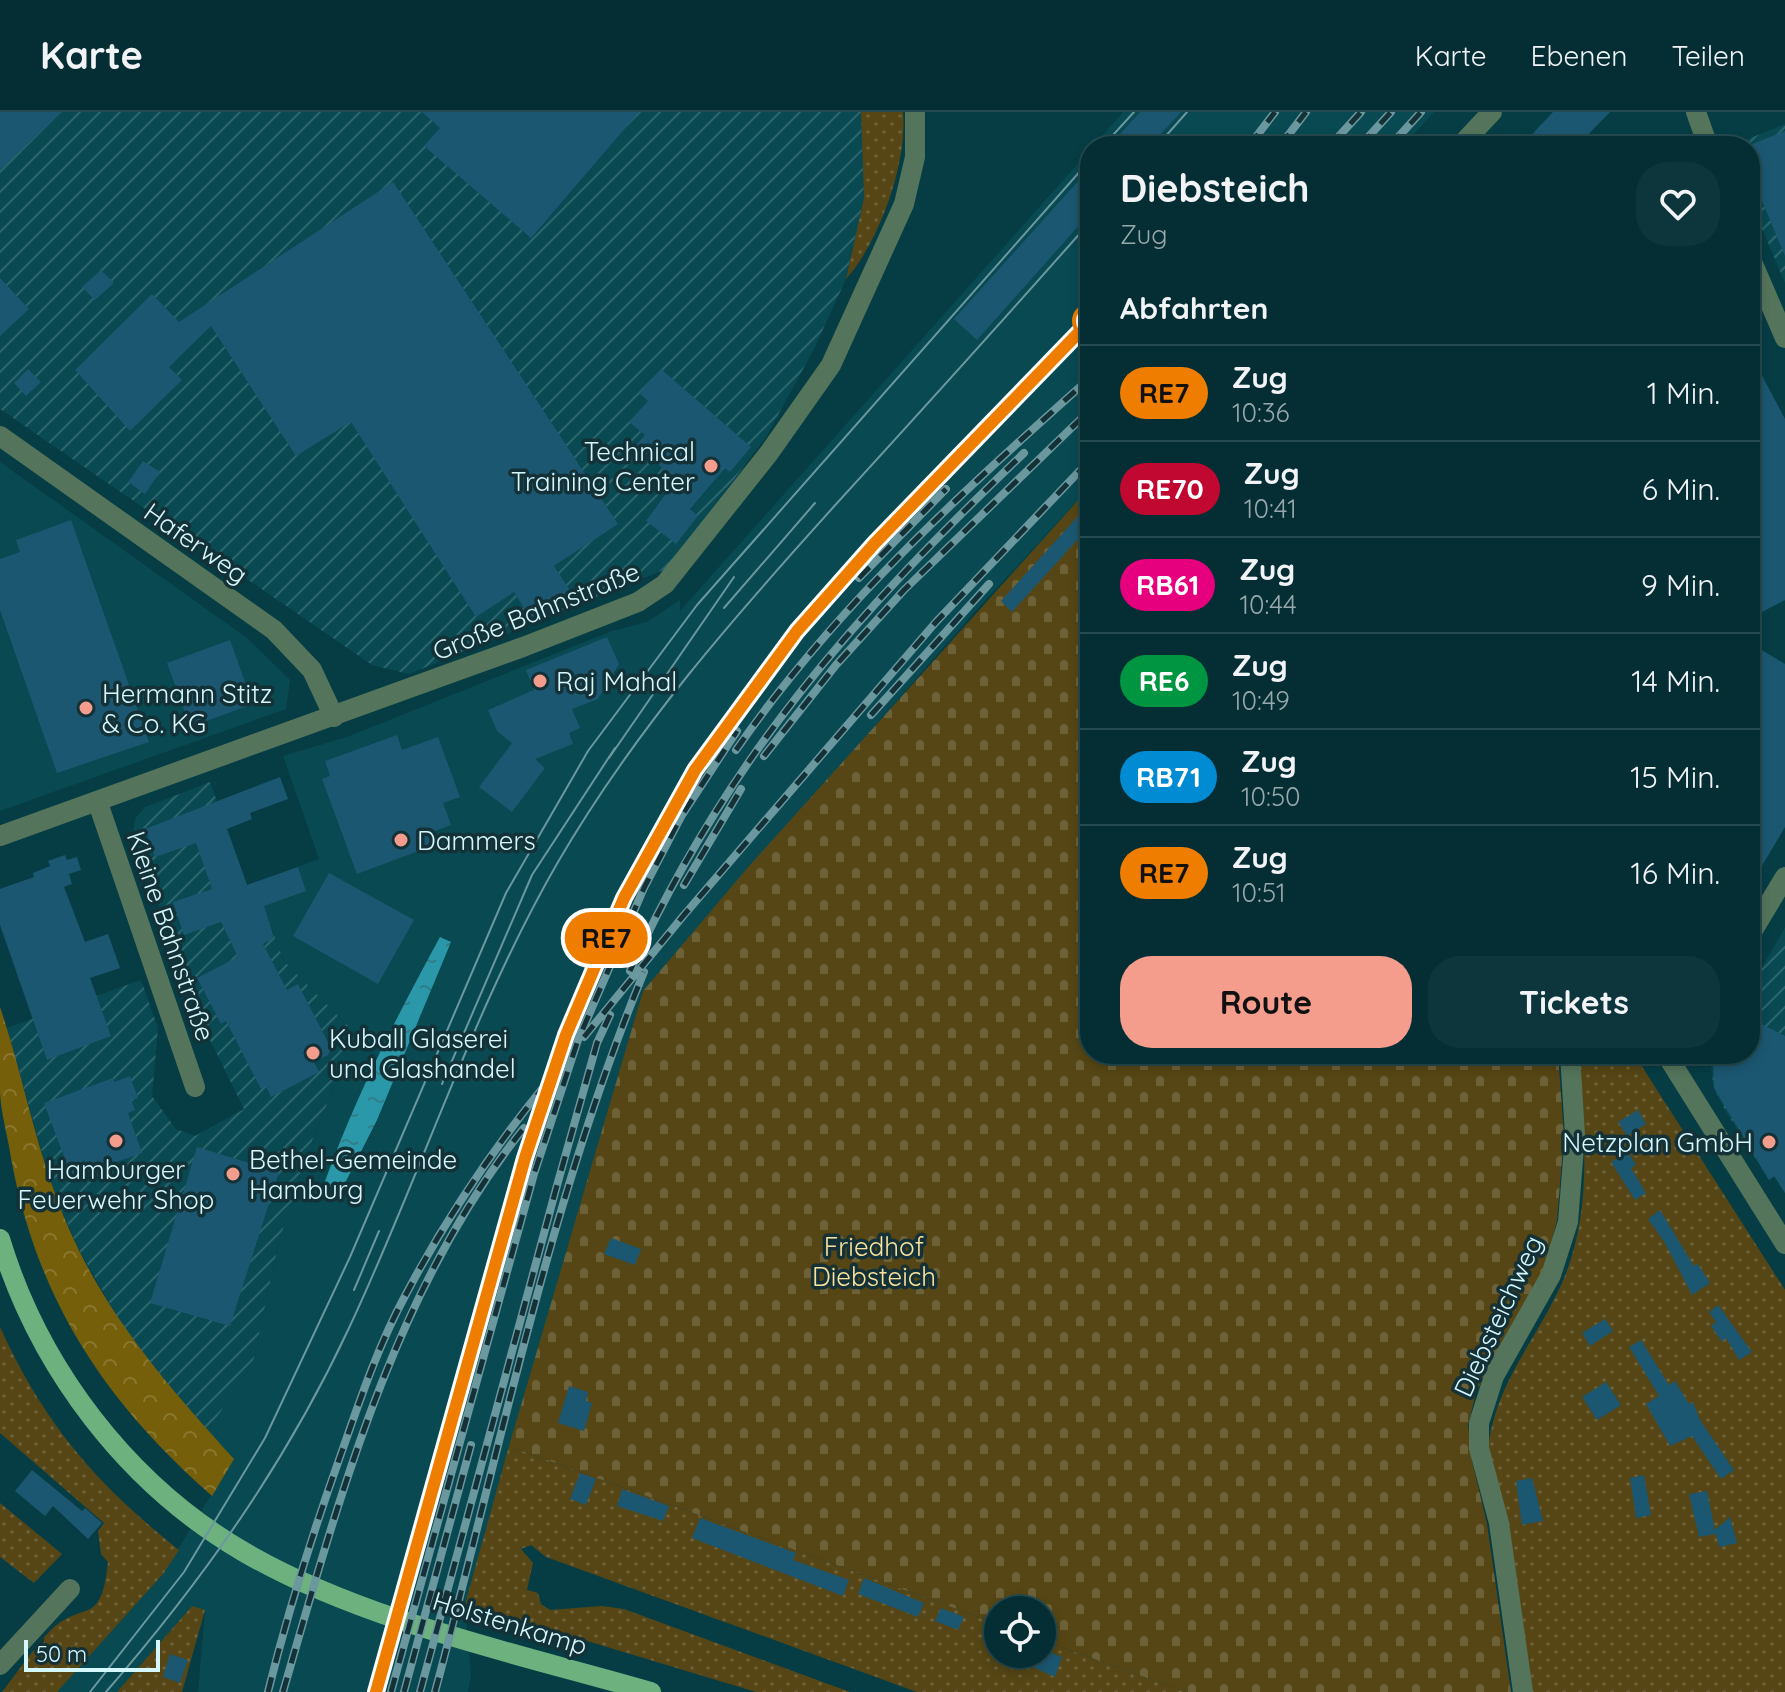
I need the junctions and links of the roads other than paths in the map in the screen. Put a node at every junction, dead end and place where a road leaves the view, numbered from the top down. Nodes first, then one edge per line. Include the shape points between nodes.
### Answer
1 (915, 112) edge
2 (1492, 112) edge
3 (1696, 112) edge
4 (1469, 136) edge
5 (1704, 136) edge
6 (1760, 280) edge
7 (1785, 338) edge
8 (0, 436) edge
9 (334, 717) junction
10 (98, 803) junction
11 (0, 836) edge
12 (1785, 877) edge
13 (1760, 918) edge
14 (1571, 1064) edge
15 (1672, 1064) edge
16 (195, 1087) dead end
17 (0, 1239) edge
18 (1785, 1244) edge
19 (70, 1589) dead end
20 (0, 1665) edge
21 (651, 1692) edge
22 (1523, 1692) edge

1 - 9 street, Große Bahnstraße via 915,157 904,204 831,365 665,584 638,602
2 - 4 street
3 - 5 street
6 - 7 street
8 - 9 street, Haferweg via 282,636 312,670
9 - 10 street, Große Bahnstraße
10 - 11 street, Große Bahnstraße
10 - 16 street, Kleine Bahnstraße
12 - 13 street
14 - 22 street, Diebsteichweg via 1575,1135 1568,1222 1551,1275 1494,1376 1479,1423 1479,1448 1499,1523
15 - 18 street
17 - 21 main road, Holstenkamp via 28,1314 98,1425 150,1481 213,1532 276,1569 349,1600
19 - 20 street

